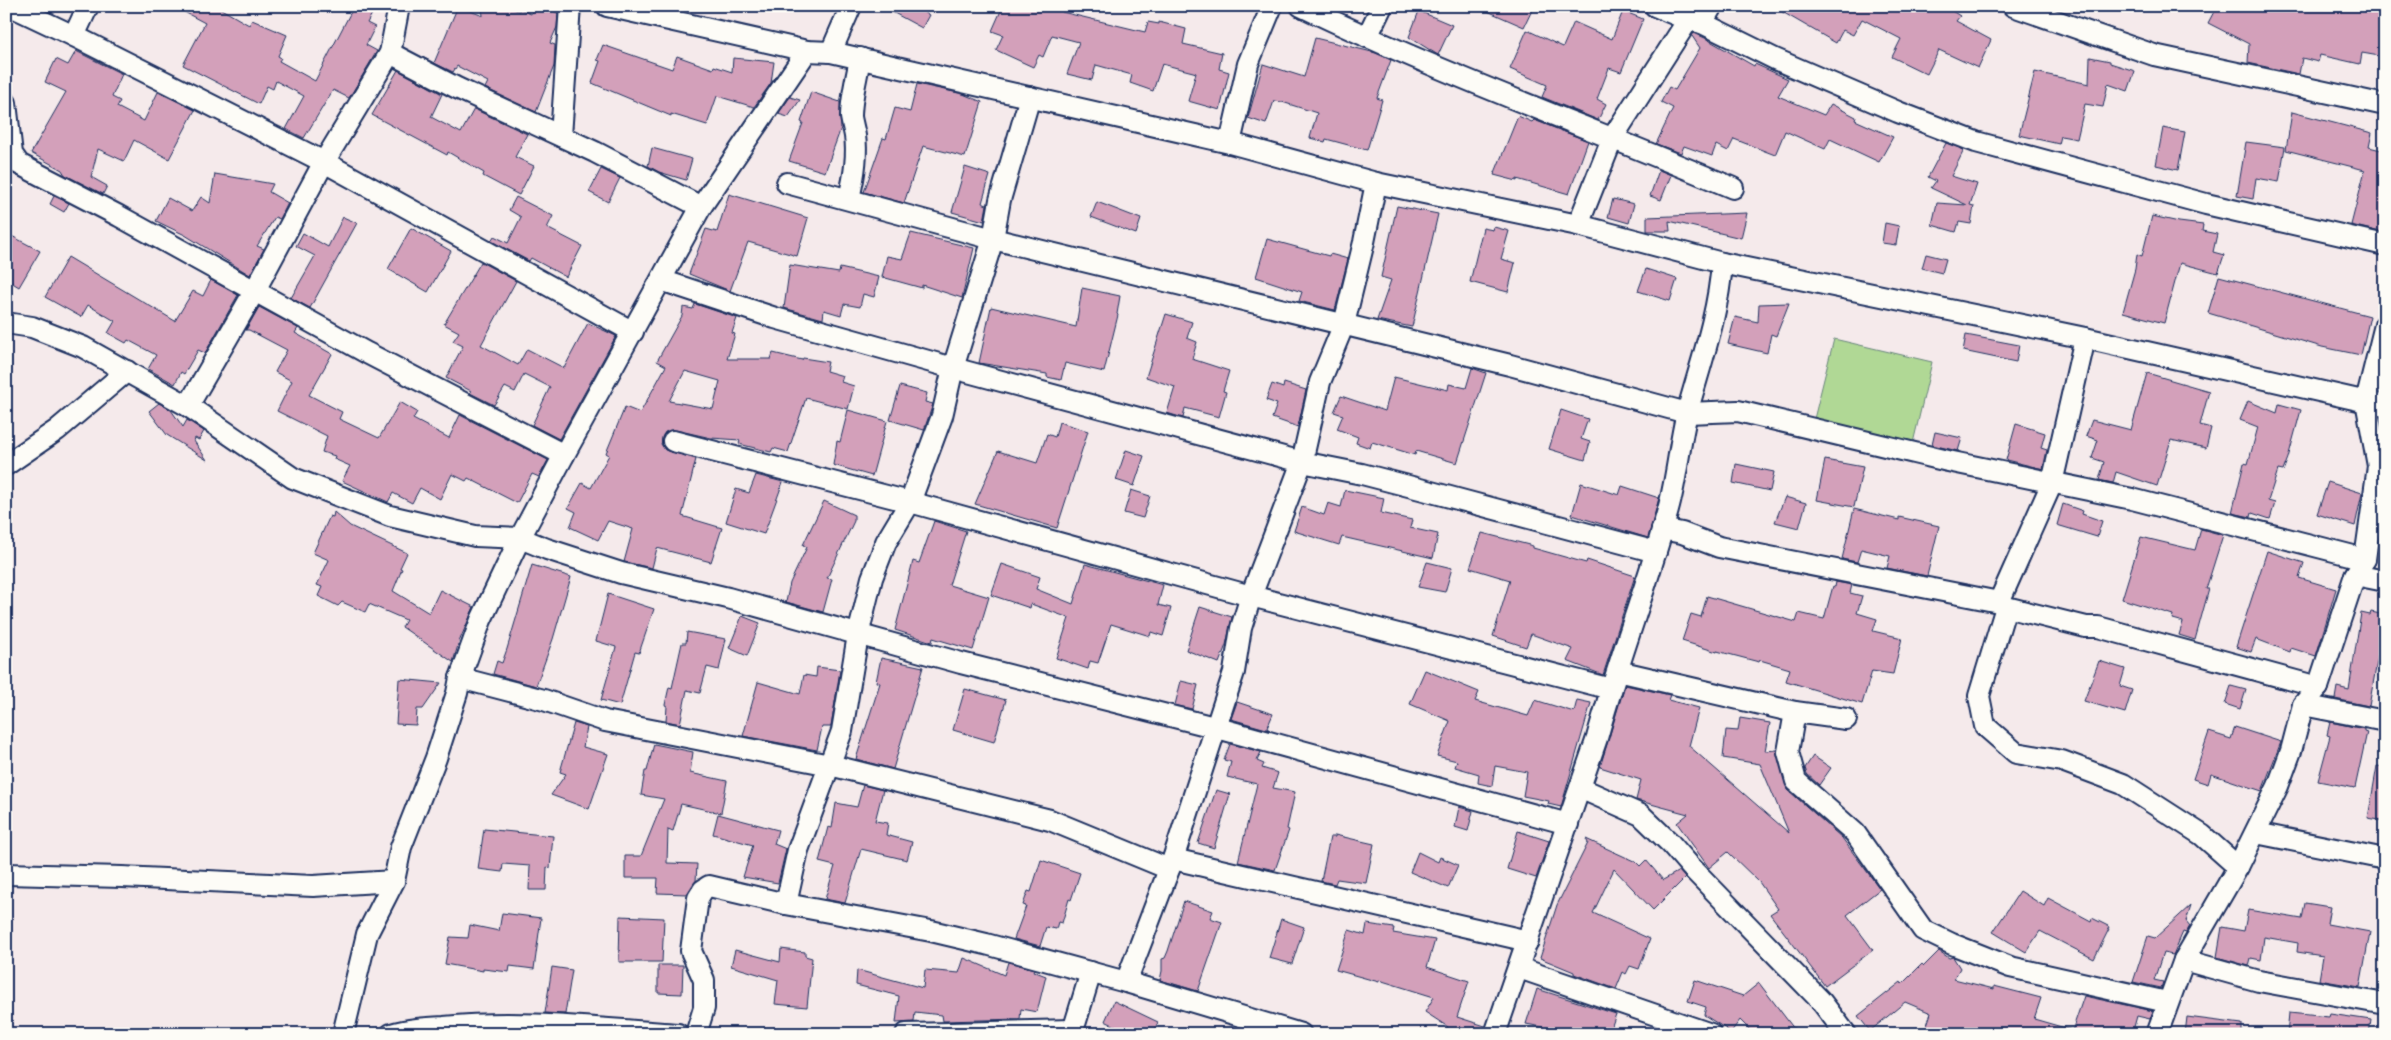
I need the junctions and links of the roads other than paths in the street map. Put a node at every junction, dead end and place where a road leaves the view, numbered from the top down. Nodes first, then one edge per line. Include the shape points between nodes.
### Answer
1 (88, 6) edge
2 (399, 6) edge
3 (570, 6) edge
4 (607, 6) edge
5 (851, 6) edge
6 (1272, 6) edge
7 (1301, 6) edge
8 (1382, 6) edge
9 (1655, 6) edge
10 (2012, 6) edge
11 (6, 7) edge
12 (1701, 16) edge
13 (74, 36) junction
14 (1367, 38) junction
15 (807, 51) junction
16 (831, 52) junction
17 (390, 53) junction
18 (860, 58) junction
19 (1030, 97) junction
20 (6, 103) edge
21 (2385, 105) edge
22 (561, 136) junction
23 (1613, 137) junction
24 (1230, 143) junction
25 (324, 162) junction
26 (787, 183) dead end
27 (1376, 183) junction
28 (1733, 188) dead end
29 (849, 198) junction
30 (701, 207) junction
31 (1578, 225) junction
32 (993, 239) junction
33 (2385, 245) edge
34 (1722, 263) junction
35 (661, 280) junction
36 (254, 292) junction
37 (6, 323) edge
38 (1344, 324) junction
39 (2385, 326) edge
40 (633, 332) junction
41 (2085, 338) junction
42 (953, 368) junction
43 (127, 372) junction
44 (2376, 403) edge
45 (188, 406) junction
46 (1687, 413) junction
47 (673, 441) dead end
48 (564, 455) junction
49 (1302, 462) junction
50 (6, 466) edge
51 (2052, 483) junction
52 (910, 502) junction
53 (1662, 529) junction
54 (520, 538) junction
55 (1656, 552) junction
56 (2360, 567) junction
57 (2385, 582) edge
58 (1251, 596) junction
59 (2003, 604) junction
60 (858, 635) junction
61 (1618, 671) junction
62 (460, 678) junction
63 (2318, 688) junction
64 (1611, 690) junction
65 (2303, 705) junction
66 (1795, 712) junction
67 (1846, 720) dead end
68 (2385, 721) edge
69 (1214, 728) junction
70 (830, 764) junction
71 (1580, 788) junction
72 (1568, 824) junction
73 (2256, 832) junction
74 (2385, 859) edge
75 (1171, 864) junction
76 (2238, 867) junction
77 (6, 874) edge
78 (394, 881) junction
79 (786, 904) junction
80 (1528, 941) junction
81 (2184, 960) junction
82 (1520, 968) junction
83 (1091, 972) junction
84 (1126, 982) junction
85 (2167, 1002) junction
86 (2385, 1004) edge
87 (1072, 1032) edge
88 (343, 1034) edge
89 (391, 1034) edge
90 (678, 1034) edge
91 (696, 1034) edge
92 (906, 1034) edge
93 (1301, 1034) edge
94 (1495, 1034) edge
95 (1711, 1034) edge
96 (1846, 1034) edge
97 (2157, 1034) edge

1 - 13 street
2 - 17 street
3 - 22 street
4 - 15 street
5 - 16 street
6 - 24 street via 1248,64
7 - 14 street
8 - 14 street
9 - 12 street
10 - 21 street via 2154,55
11 - 13 street
12 - 23 street
12 - 33 street via 1775,59 1976,142 2198,202
13 - 25 street
14 - 23 street
15 - 16 street
15 - 30 street
16 - 18 street
17 - 22 street
17 - 25 street
18 - 19 street
18 - 29 street via 851,118 856,137
19 - 24 street
19 - 32 street via 1000,200
20 - 36 street via 12,154 19,164
22 - 30 street
23 - 28 street
23 - 31 street
24 - 27 street
25 - 36 street
25 - 40 street
26 - 29 street
27 - 31 street
27 - 38 street
29 - 32 street
30 - 35 street
31 - 34 street
32 - 38 street
32 - 42 street
34 - 41 street
34 - 46 street via 1718,302
35 - 40 street
35 - 42 street via 775,318
36 - 45 street
36 - 48 street
37 - 43 street via 32,327 83,347
38 - 46 street
38 - 49 street via 1320,382
39 - 44 street
40 - 48 street
41 - 44 street
41 - 51 street
42 - 49 street
42 - 52 street via 942,416
43 - 45 street
43 - 50 street via 57,430
44 - 56 street via 2378,466
45 - 54 street via 293,478 321,490 390,516 475,536
46 - 51 street via 1738,411
46 - 53 street
47 - 52 street
48 - 54 street
49 - 55 street via 1395,482
49 - 58 street
51 - 56 street via 2132,499
51 - 59 street
52 - 58 street
52 - 60 street via 886,542 872,578
53 - 55 street
53 - 59 street via 1719,547
54 - 60 street via 621,573 728,598
54 - 62 street via 481,620
55 - 61 street
56 - 57 street
56 - 63 street
58 - 64 street
58 - 69 street via 1241,628 1234,672
59 - 63 street
59 - 76 street via 1979,696 1985,726 2016,753 2062,761 2123,784 2202,834
60 - 69 street
60 - 70 street via 849,702
61 - 64 street
61 - 66 street
62 - 70 street via 544,700 605,721
62 - 78 street via 458,694 436,758 401,847
63 - 65 street
64 - 71 street
65 - 68 street
65 - 73 street via 2291,751
66 - 67 street
66 - 85 street via 1788,752 1796,780 1855,833 1923,930 2010,967
69 - 72 street
69 - 75 street
70 - 75 street via 1050,820
70 - 79 street via 798,850
71 - 72 street
71 - 96 street via 1642,816 1821,1001
72 - 80 street
73 - 74 street
73 - 76 street
75 - 80 street
75 - 84 street
76 - 81 street
77 - 78 street via 313,886
78 - 88 street via 367,934
79 - 83 street via 931,931
79 - 91 street via 717,886 703,890 698,898 691,951 704,980 704,1008
80 - 82 street
81 - 85 street
81 - 86 street via 2259,981
82 - 94 street
82 - 95 street
83 - 84 street
83 - 87 street
84 - 93 street
85 - 97 street
87 - 92 street
89 - 90 street via 459,1025 513,1024

